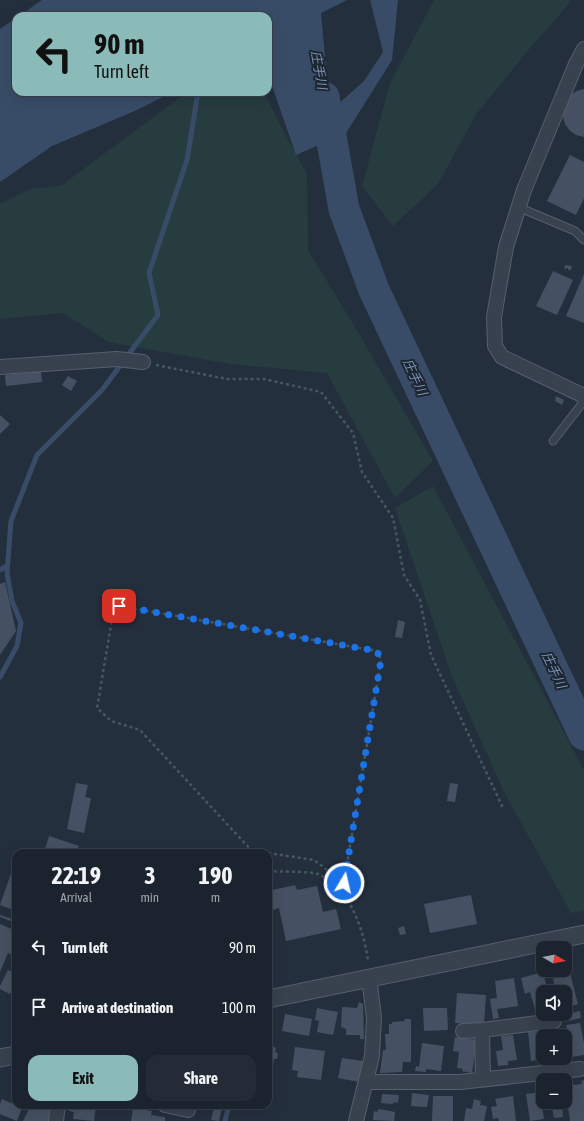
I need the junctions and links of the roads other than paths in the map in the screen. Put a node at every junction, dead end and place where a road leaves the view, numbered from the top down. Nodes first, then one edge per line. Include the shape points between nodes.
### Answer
1 (584, 49) edge
2 (518, 207) junction
3 (584, 240) edge
4 (143, 362) road end
5 (0, 367) edge
6 (584, 396) edge
7 (584, 401) edge
8 (553, 441) dead end
9 (584, 934) edge
10 (370, 977) junction
11 (272, 998) edge
12 (554, 1021) dead end
13 (482, 1030) junction
14 (464, 1031) dead end
15 (12, 1056) edge
16 (0, 1058) edge
17 (580, 1069) dead end
18 (482, 1079) junction
19 (366, 1082) junction
20 (58, 1109) edge
21 (56, 1121) edge
22 (356, 1121) edge

1 - 2 street
2 - 3 lane via 575,231
2 - 6 street via 506,247 494,317 494,346 502,357
4 - 5 street via 117,359
7 - 8 lane
9 - 10 street
10 - 11 street
10 - 19 street via 374,1018 372,1056
12 - 13 street
13 - 14 street
13 - 18 street
15 - 16 street
17 - 18 street
18 - 19 street via 460,1082
19 - 22 street
20 - 21 street

